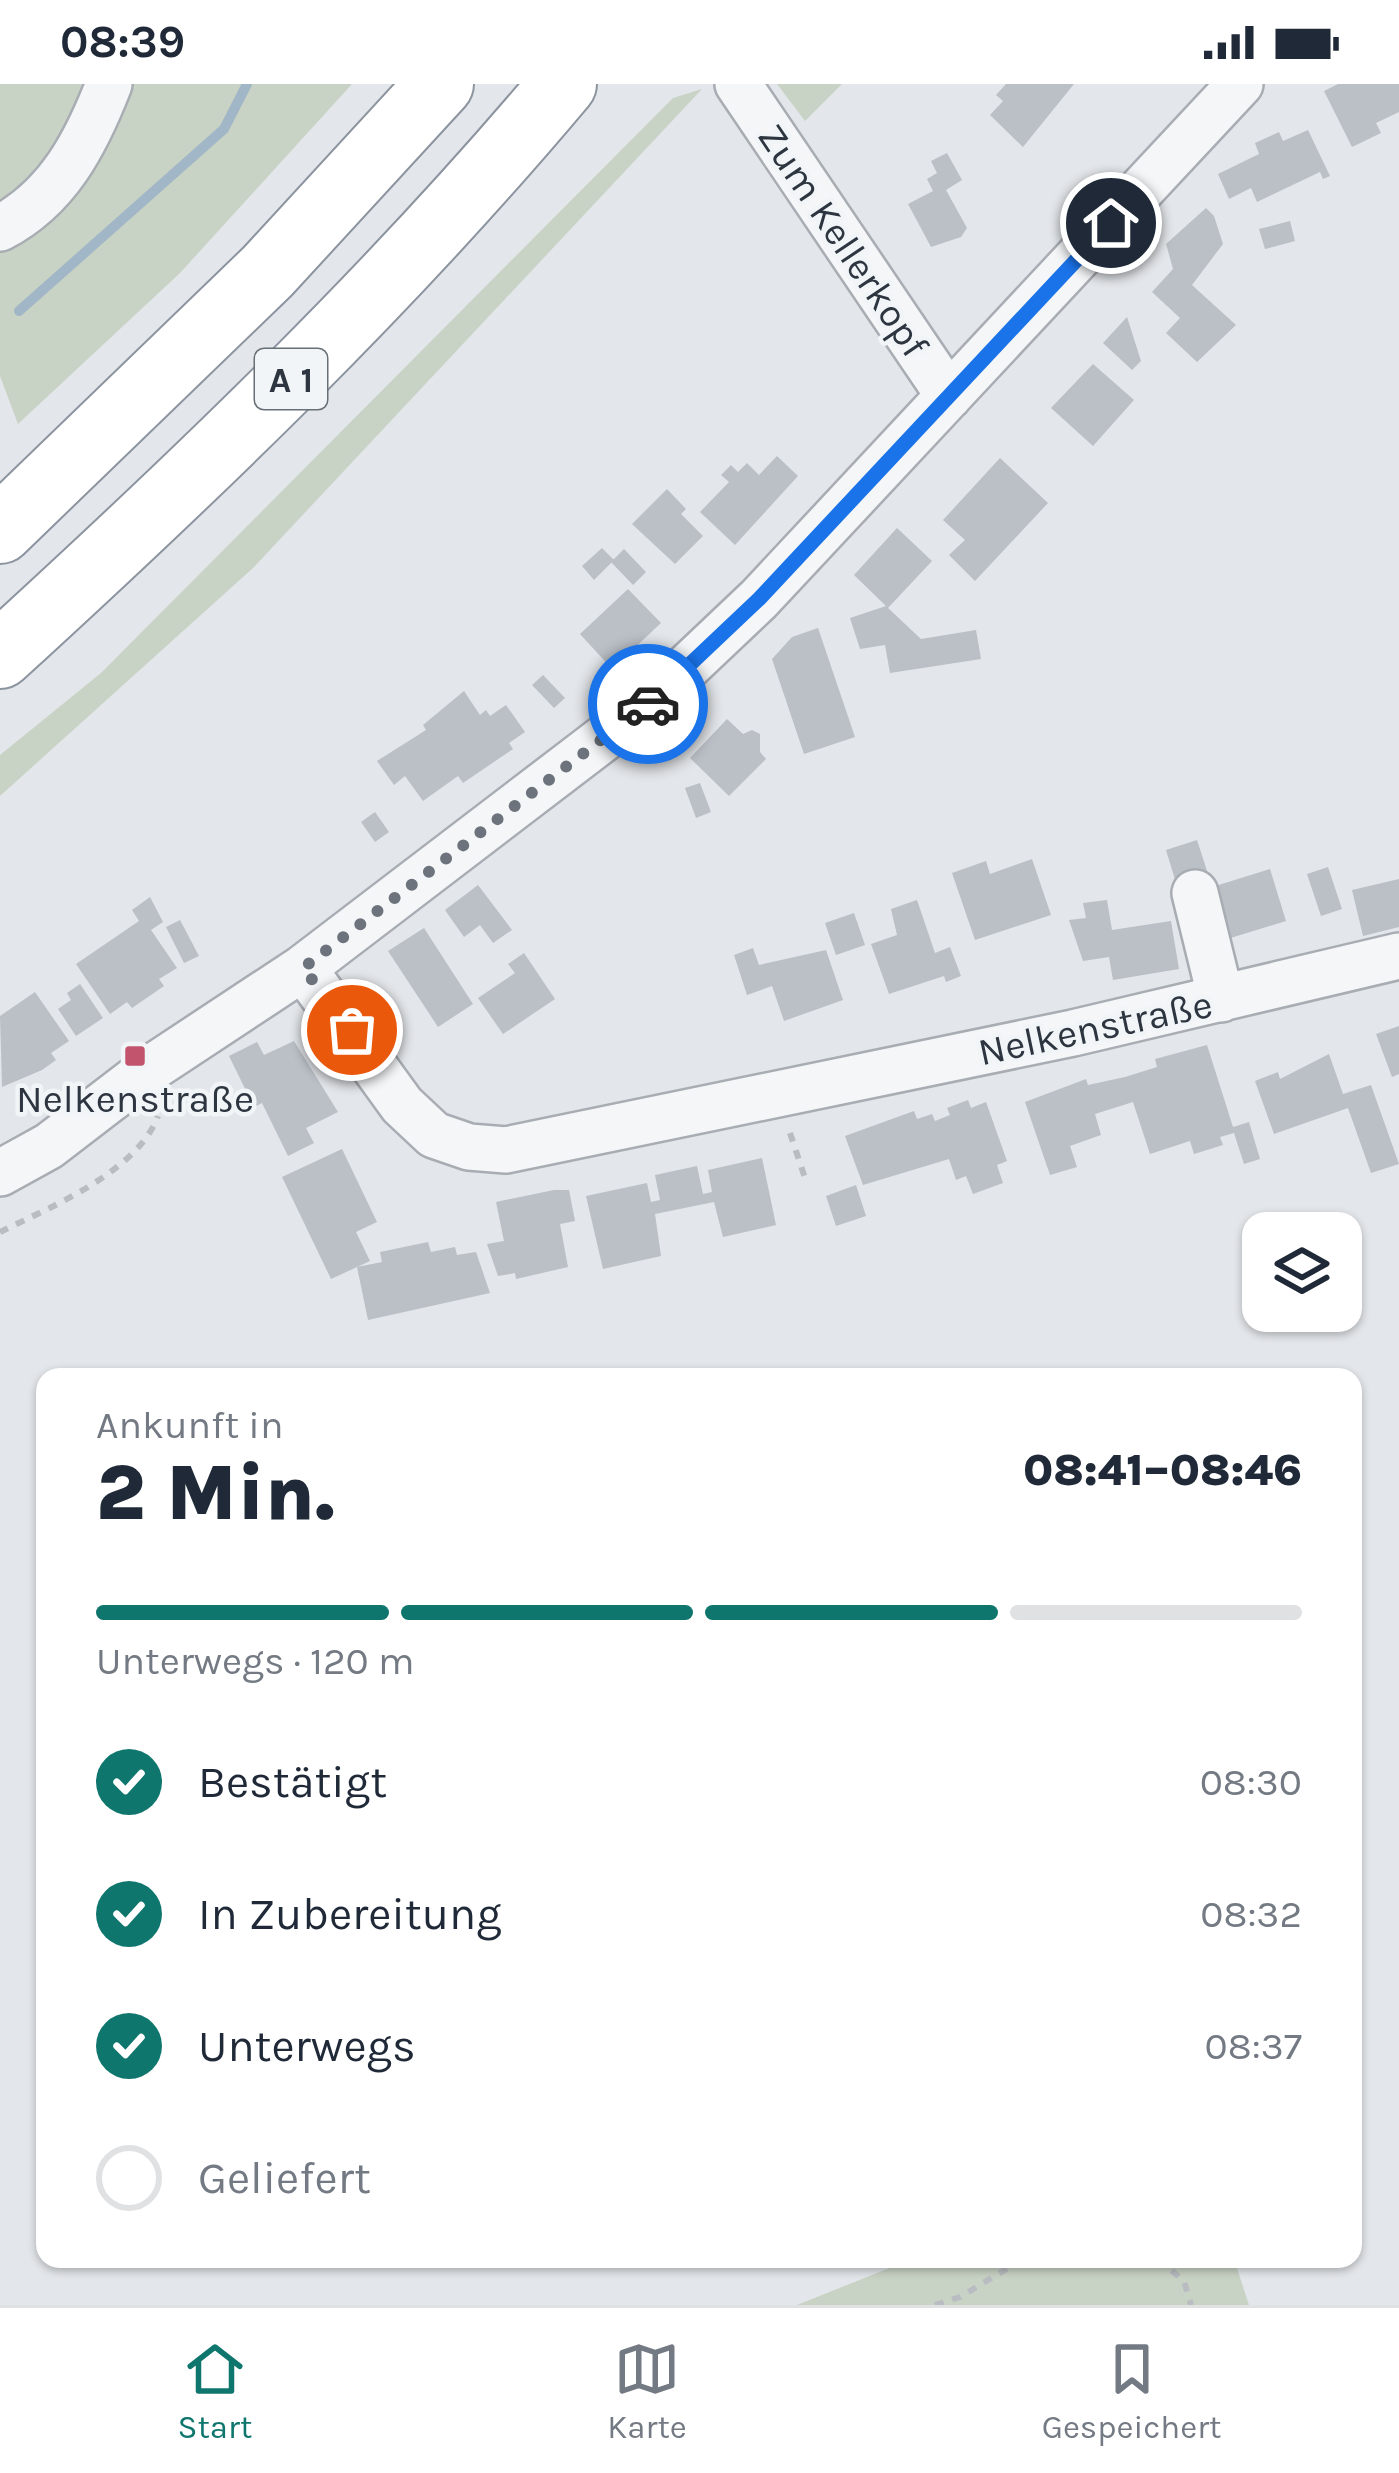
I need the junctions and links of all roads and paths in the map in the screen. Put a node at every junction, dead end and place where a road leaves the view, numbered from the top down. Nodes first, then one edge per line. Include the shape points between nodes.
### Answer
1 (109, 84) edge
2 (440, 84) edge
3 (563, 84) edge
4 (738, 84) edge
5 (1240, 84) edge
6 (0, 228) edge
7 (949, 396) junction
8 (0, 530) edge
9 (0, 655) edge
10 (1195, 893) dead end
11 (1399, 956) edge
12 (303, 968) junction
13 (1221, 999) junction
14 (170, 1056) junction
15 (777, 1096) junction
16 (0, 1173) edge
17 (807, 1184) dead end
18 (0, 1232) edge
19 (1008, 2268) edge
20 (1169, 2268) edge
21 (935, 2305) edge
22 (1191, 2305) edge

1 - 6 street via 52,190
2 - 8 highway, A 1 via 268,272
3 - 9 highway, A 1 via 334,335
4 - 7 street, Zum Kellerkopf
5 - 7 street
7 - 12 street via 759,599 646,706
10 - 13 street
11 - 13 street, Nelkenstraße
12 - 14 street
12 - 15 street, Nelkenstraße via 402,1105 434,1135 469,1148 506,1150
13 - 15 street, Nelkenstraße
14 - 16 street
14 - 18 path via 148,1140
15 - 17 path
19 - 21 path
20 - 22 path via 1184,2281

